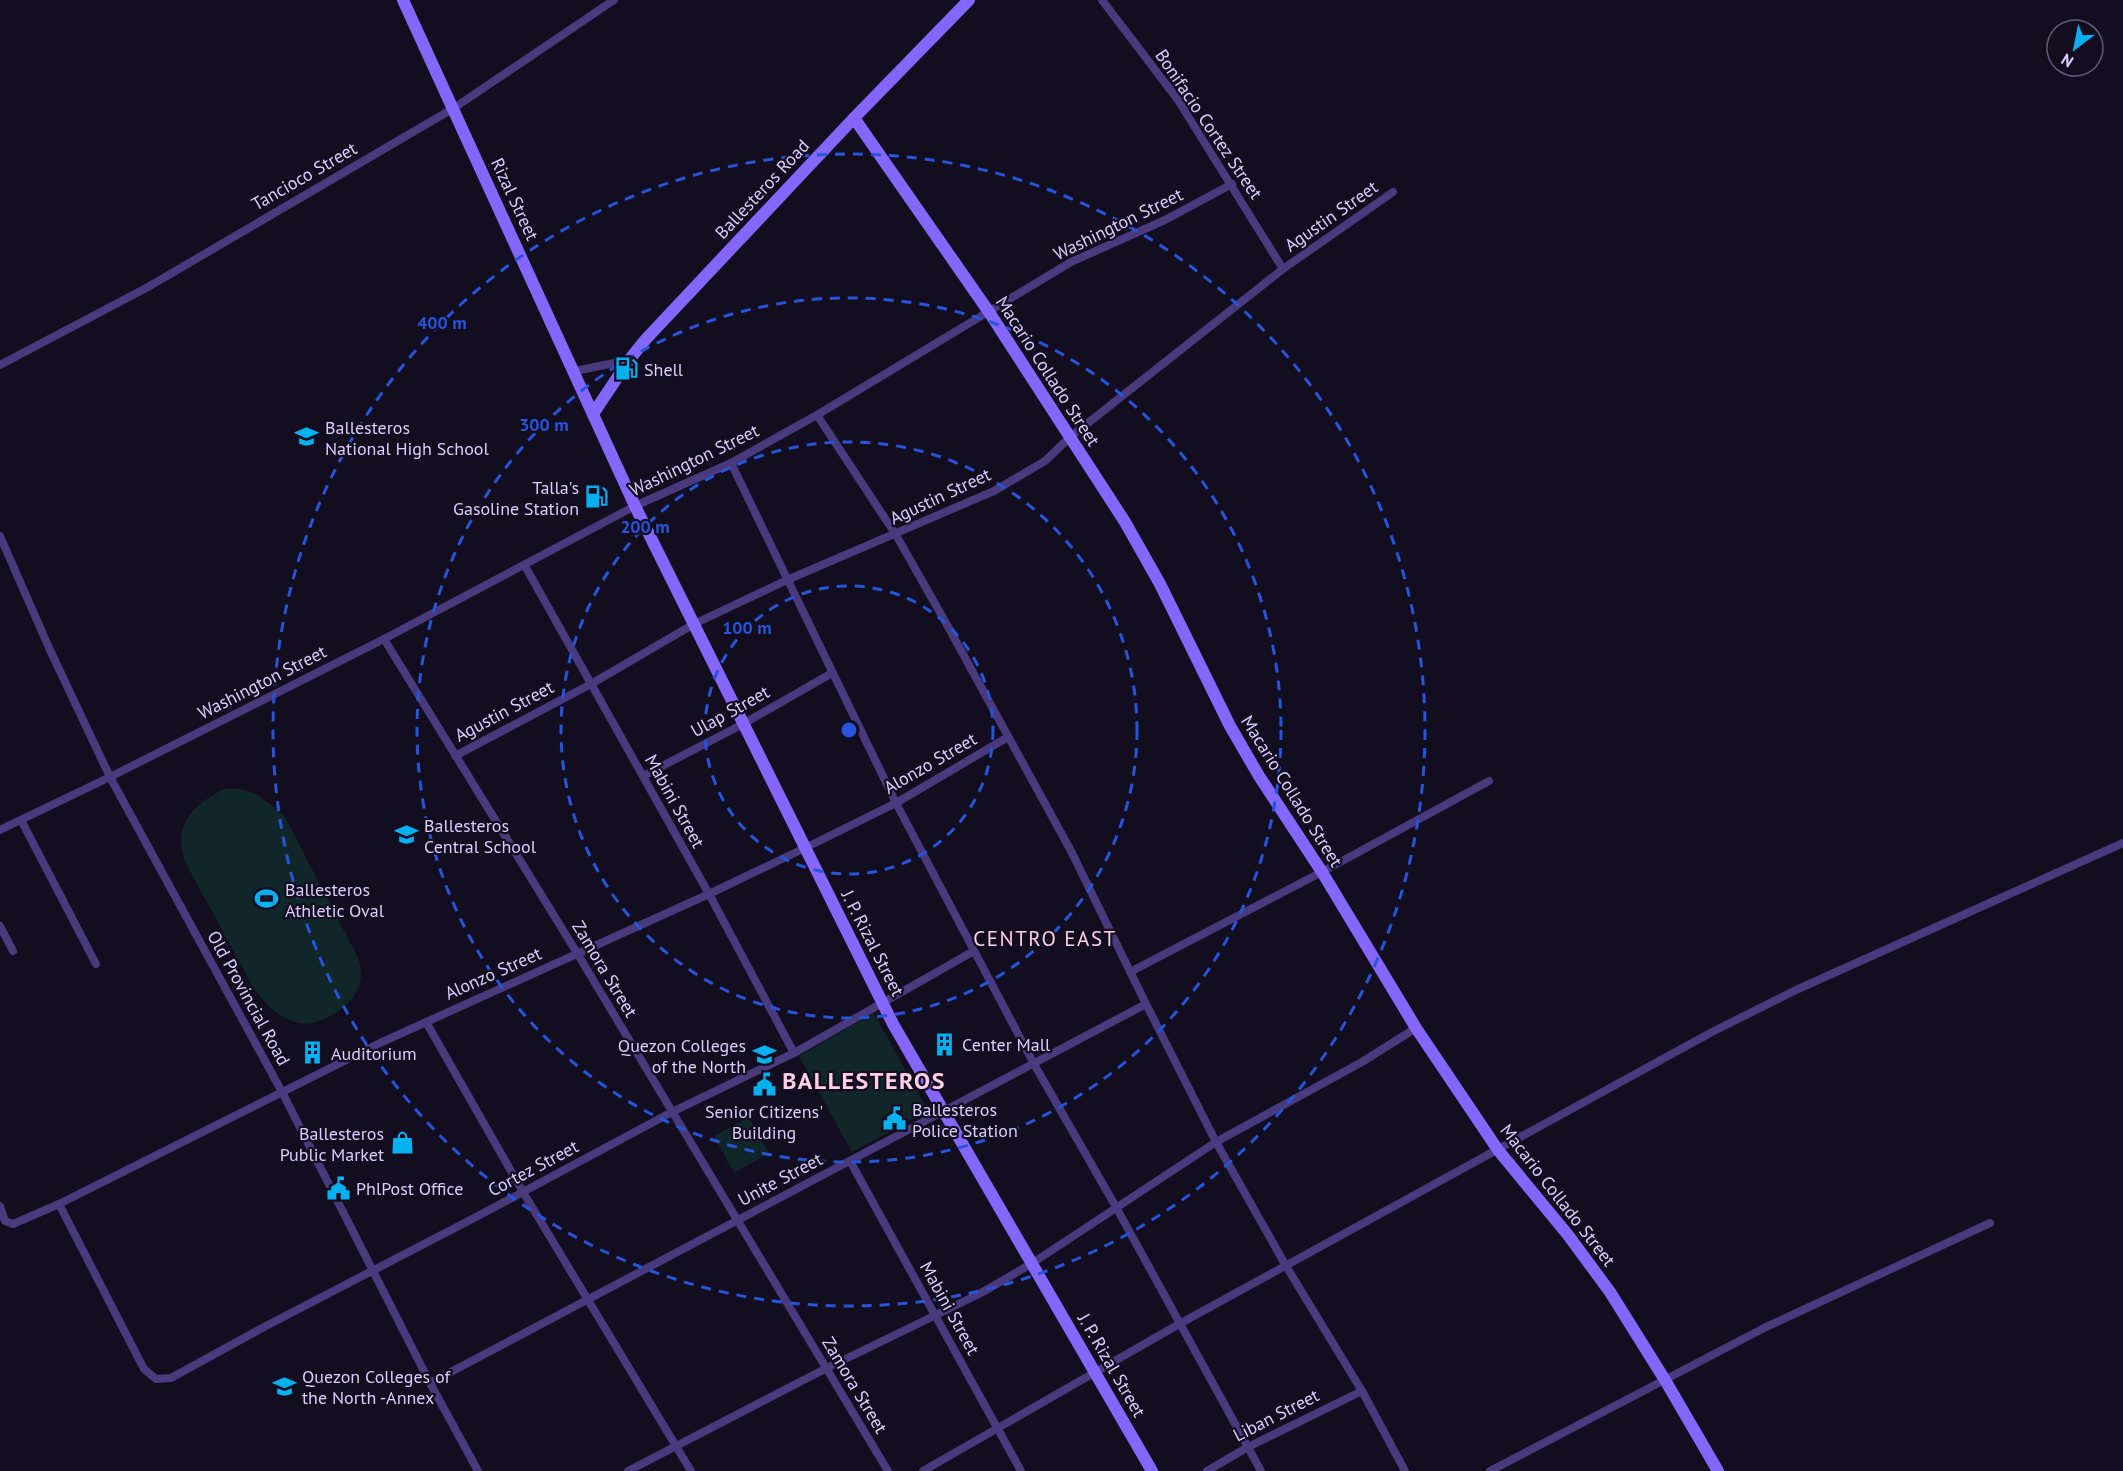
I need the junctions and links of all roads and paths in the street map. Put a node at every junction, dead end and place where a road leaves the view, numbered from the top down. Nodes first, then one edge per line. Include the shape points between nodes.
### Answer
1 (403, 0) edge
2 (614, 0) edge
3 (969, 0) edge
4 (1102, 0) edge
5 (454, 108) junction
6 (854, 118) junction
7 (1232, 184) junction
8 (1393, 192) dead end
9 (1283, 269) junction
10 (989, 312) junction
11 (629, 360) junction
12 (0, 365) edge
13 (575, 371) junction
14 (594, 414) junction
15 (817, 415) junction
16 (1069, 438) junction
17 (731, 463) junction
18 (635, 506) junction
19 (896, 535) junction
20 (0, 536) edge
21 (525, 566) junction
22 (787, 580) junction
23 (694, 624) junction
24 (384, 639) junction
25 (832, 673) junction
26 (591, 684) junction
27 (743, 724) junction
28 (1008, 737) junction
29 (455, 756) junction
30 (643, 776) junction
31 (110, 777) junction
32 (1489, 781) dead end
33 (896, 802) junction
34 (21, 820) junction
35 (0, 830) edge
36 (2123, 843) edge
37 (805, 848) junction
38 (1322, 872) junction
39 (709, 894) junction
40 (0, 926) edge
41 (13, 951) dead end
42 (974, 951) junction
43 (576, 953) junction
44 (96, 964) dead end
45 (1130, 972) junction
46 (882, 1002) junction
47 (1146, 1004) junction
48 (426, 1022) junction
49 (1416, 1028) junction
50 (794, 1053) junction
51 (1034, 1064) junction
52 (282, 1092) junction
53 (672, 1112) junction
54 (944, 1113) junction
55 (1216, 1142) junction
56 (1498, 1150) junction
57 (850, 1161) junction
58 (523, 1192) junction
59 (59, 1204) junction
60 (0, 1206) edge
61 (1116, 1207) junction
62 (736, 1221) junction
63 (1990, 1223) dead end
64 (1031, 1264) junction
65 (1286, 1266) junction
66 (372, 1271) junction
67 (589, 1300) junction
68 (935, 1315) junction
69 (1180, 1323) junction
70 (825, 1369) junction
71 (1096, 1373) junction
72 (1665, 1380) junction
73 (430, 1383) junction
74 (1362, 1390) junction
75 (999, 1428) junction
76 (676, 1446) junction
77 (1248, 1447) junction
78 (478, 1471) edge
79 (628, 1471) edge
80 (691, 1471) edge
81 (888, 1471) edge
82 (923, 1471) edge
83 (1021, 1471) edge
84 (1152, 1471) edge
85 (1207, 1471) edge
86 (1261, 1471) edge
87 (1405, 1471) edge
88 (1490, 1471) edge
89 (1718, 1471) edge

1 - 5 street, Rizal Street
2 - 5 street, Tancioco Street
3 - 6 street, Ballesteros Road
4 - 7 street, Bonifacio Cortez Street via 1178,100
5 - 12 street, Tancioco Street via 148,288
5 - 13 street, Rizal Street
6 - 10 street, Macario Collado Street
6 - 11 street, Ballesteros Road
7 - 9 street, Bonifacio Cortez Street
7 - 10 street, Washington Street via 1165,220 1071,262
8 - 9 street, Agustin Street
9 - 16 street, Agustin Street
10 - 15 street, Washington Street
10 - 16 street, Macario Collado Street
11 - 13 street
11 - 14 street, Ballesteros Road
13 - 14 street, Rizal Street
14 - 18 street, J. P. Rizal Street
15 - 17 street, Washington Street
15 - 19 street
16 - 19 street, Agustin Street via 1045,461 994,491
16 - 38 street, Macario Collado Street via 1141,549 1230,726
17 - 18 street, Washington Street
17 - 22 street
18 - 21 street, Washington Street
18 - 23 street, J. P. Rizal Street
19 - 22 street, Agustin Street
19 - 28 street
20 - 31 street, Old Provincial Road
21 - 24 street, Washington Street
21 - 26 street, Mabini Street
22 - 23 street, Agustin Street
22 - 25 street
23 - 26 street, Agustin Street
23 - 27 street, J. P. Rizal Street
24 - 29 street, Zamora Street
24 - 31 street, Washington Street
25 - 27 street, Ulap Street
25 - 33 street
26 - 29 street, Agustin Street
26 - 30 street, Mabini Street
27 - 30 street, Ulap Street
27 - 37 street, J. P. Rizal Street
28 - 33 street, Alonzo Street
28 - 45 street via 1071,851
29 - 43 street, Zamora Street
30 - 39 street, Mabini Street
31 - 34 street, Washington Street
31 - 52 street, Old Provincial Road
32 - 38 street
33 - 37 street, Alonzo Street
33 - 42 street
34 - 35 street, Washington Street
34 - 44 street
36 - 56 street via 1796,990 1694,1041
37 - 39 street, Alonzo Street
37 - 46 street, J. P. Rizal Street
38 - 45 street
38 - 49 street, Macario Collado Street
39 - 43 street, Alonzo Street
39 - 50 street, Mabini Street
40 - 41 street
42 - 46 street, Cortez Street
42 - 51 street
43 - 48 street, Alonzo Street
43 - 53 street, Zamora Street
45 - 47 street
46 - 50 street, Cortez Street
46 - 54 street, J. P. Rizal Street
47 - 51 street, Unite Street
47 - 55 street
48 - 52 street, Alonzo Street
48 - 58 street
49 - 55 street
49 - 56 street, Macario Collado Street
50 - 53 street, Cortez Street
51 - 54 street, Unite Street
51 - 61 street
52 - 59 street, Alonzo Street
52 - 66 street, Old Provincial Road
53 - 58 street, Cortez Street
53 - 62 street, Zamora Street
54 - 57 street, Unite Street
54 - 64 street, J. P. Rizal Street
55 - 61 street
55 - 65 street
56 - 65 street
56 - 72 street, Macario Collado Street via 1610,1292
57 - 62 street, Unite Street
57 - 68 street, Mabini Street
58 - 66 street, Cortez Street
58 - 67 street
59 - 60 street, Alonzo Street via 13,1224 5,1221
59 - 66 street, Cortez Street via 144,1369 156,1379 171,1378
61 - 64 street
61 - 69 street
62 - 67 street, Unite Street
62 - 70 street, Zamora Street
63 - 72 street via 1764,1328
64 - 68 street
64 - 71 street, J. P. Rizal Street
65 - 69 street
65 - 74 street
66 - 73 street, Old Provincial Road
67 - 73 street, Unite Street
67 - 76 street
68 - 70 street
68 - 75 street, Mabini Street
69 - 71 street
69 - 77 street
70 - 76 street
70 - 81 street, Zamora Street
71 - 75 street
71 - 84 street, J. P. Rizal Street
72 - 88 street
72 - 89 street, Macario Collado Street
73 - 78 street, Old Provincial Road
74 - 77 street, Liban Street
74 - 87 street
75 - 82 street
75 - 83 street, Mabini Street
76 - 79 street
76 - 80 street
77 - 85 street, Liban Street
77 - 86 street

